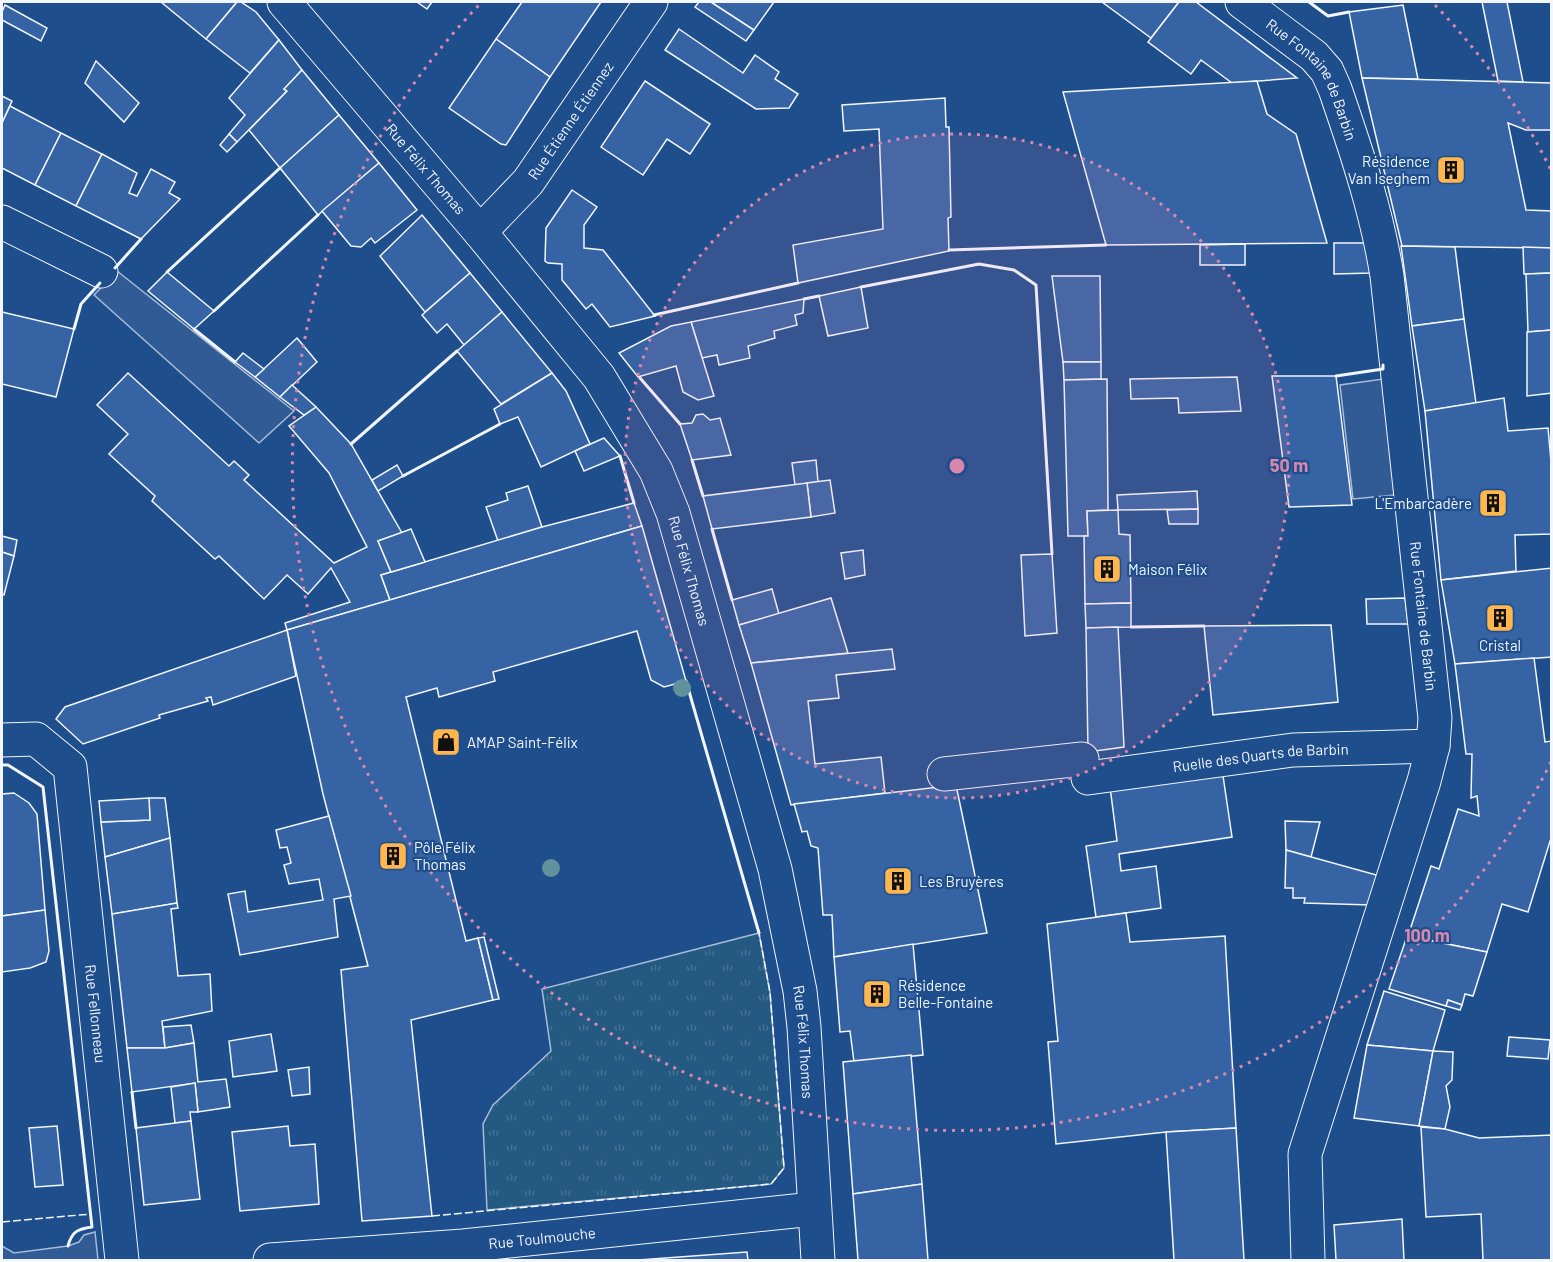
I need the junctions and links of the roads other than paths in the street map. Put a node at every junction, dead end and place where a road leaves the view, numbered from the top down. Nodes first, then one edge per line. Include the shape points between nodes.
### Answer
1 (284, 2) edge
2 (651, 2) edge
3 (1242, 2) edge
4 (2, 222) edge
5 (480, 232) junction
6 (101, 272) dead end
7 (2, 740) edge
8 (1433, 746) junction
9 (944, 774) dead end
10 (813, 1209) junction
11 (122, 1260) edge
12 (270, 1260) edge
13 (818, 1260) edge
14 (1308, 1260) edge

1 - 5 street, Rue Félix Thomas
2 - 5 street, Rue Étienne Étiennez via 528,182
3 - 8 street, Rue Fontaine de Barbin via 1314,56 1327,71 1347,122 1378,229 1387,276 1432,673 1436,718
4 - 6 street
5 - 10 street, Rue Félix Thomas via 599,377 656,471 673,513 775,869 792,947 804,1027
7 - 11 street, Rue Fellonneau via 36,739 69,767
8 - 9 street, Ruelle des Quarts de Barbin via 1293,750 1085,769
8 - 14 street, Rue Fontaine de Barbin via 1305,1154
10 - 12 street, Rue Toulmouche via 463,1246
10 - 13 street, Rue Félix Thomas

